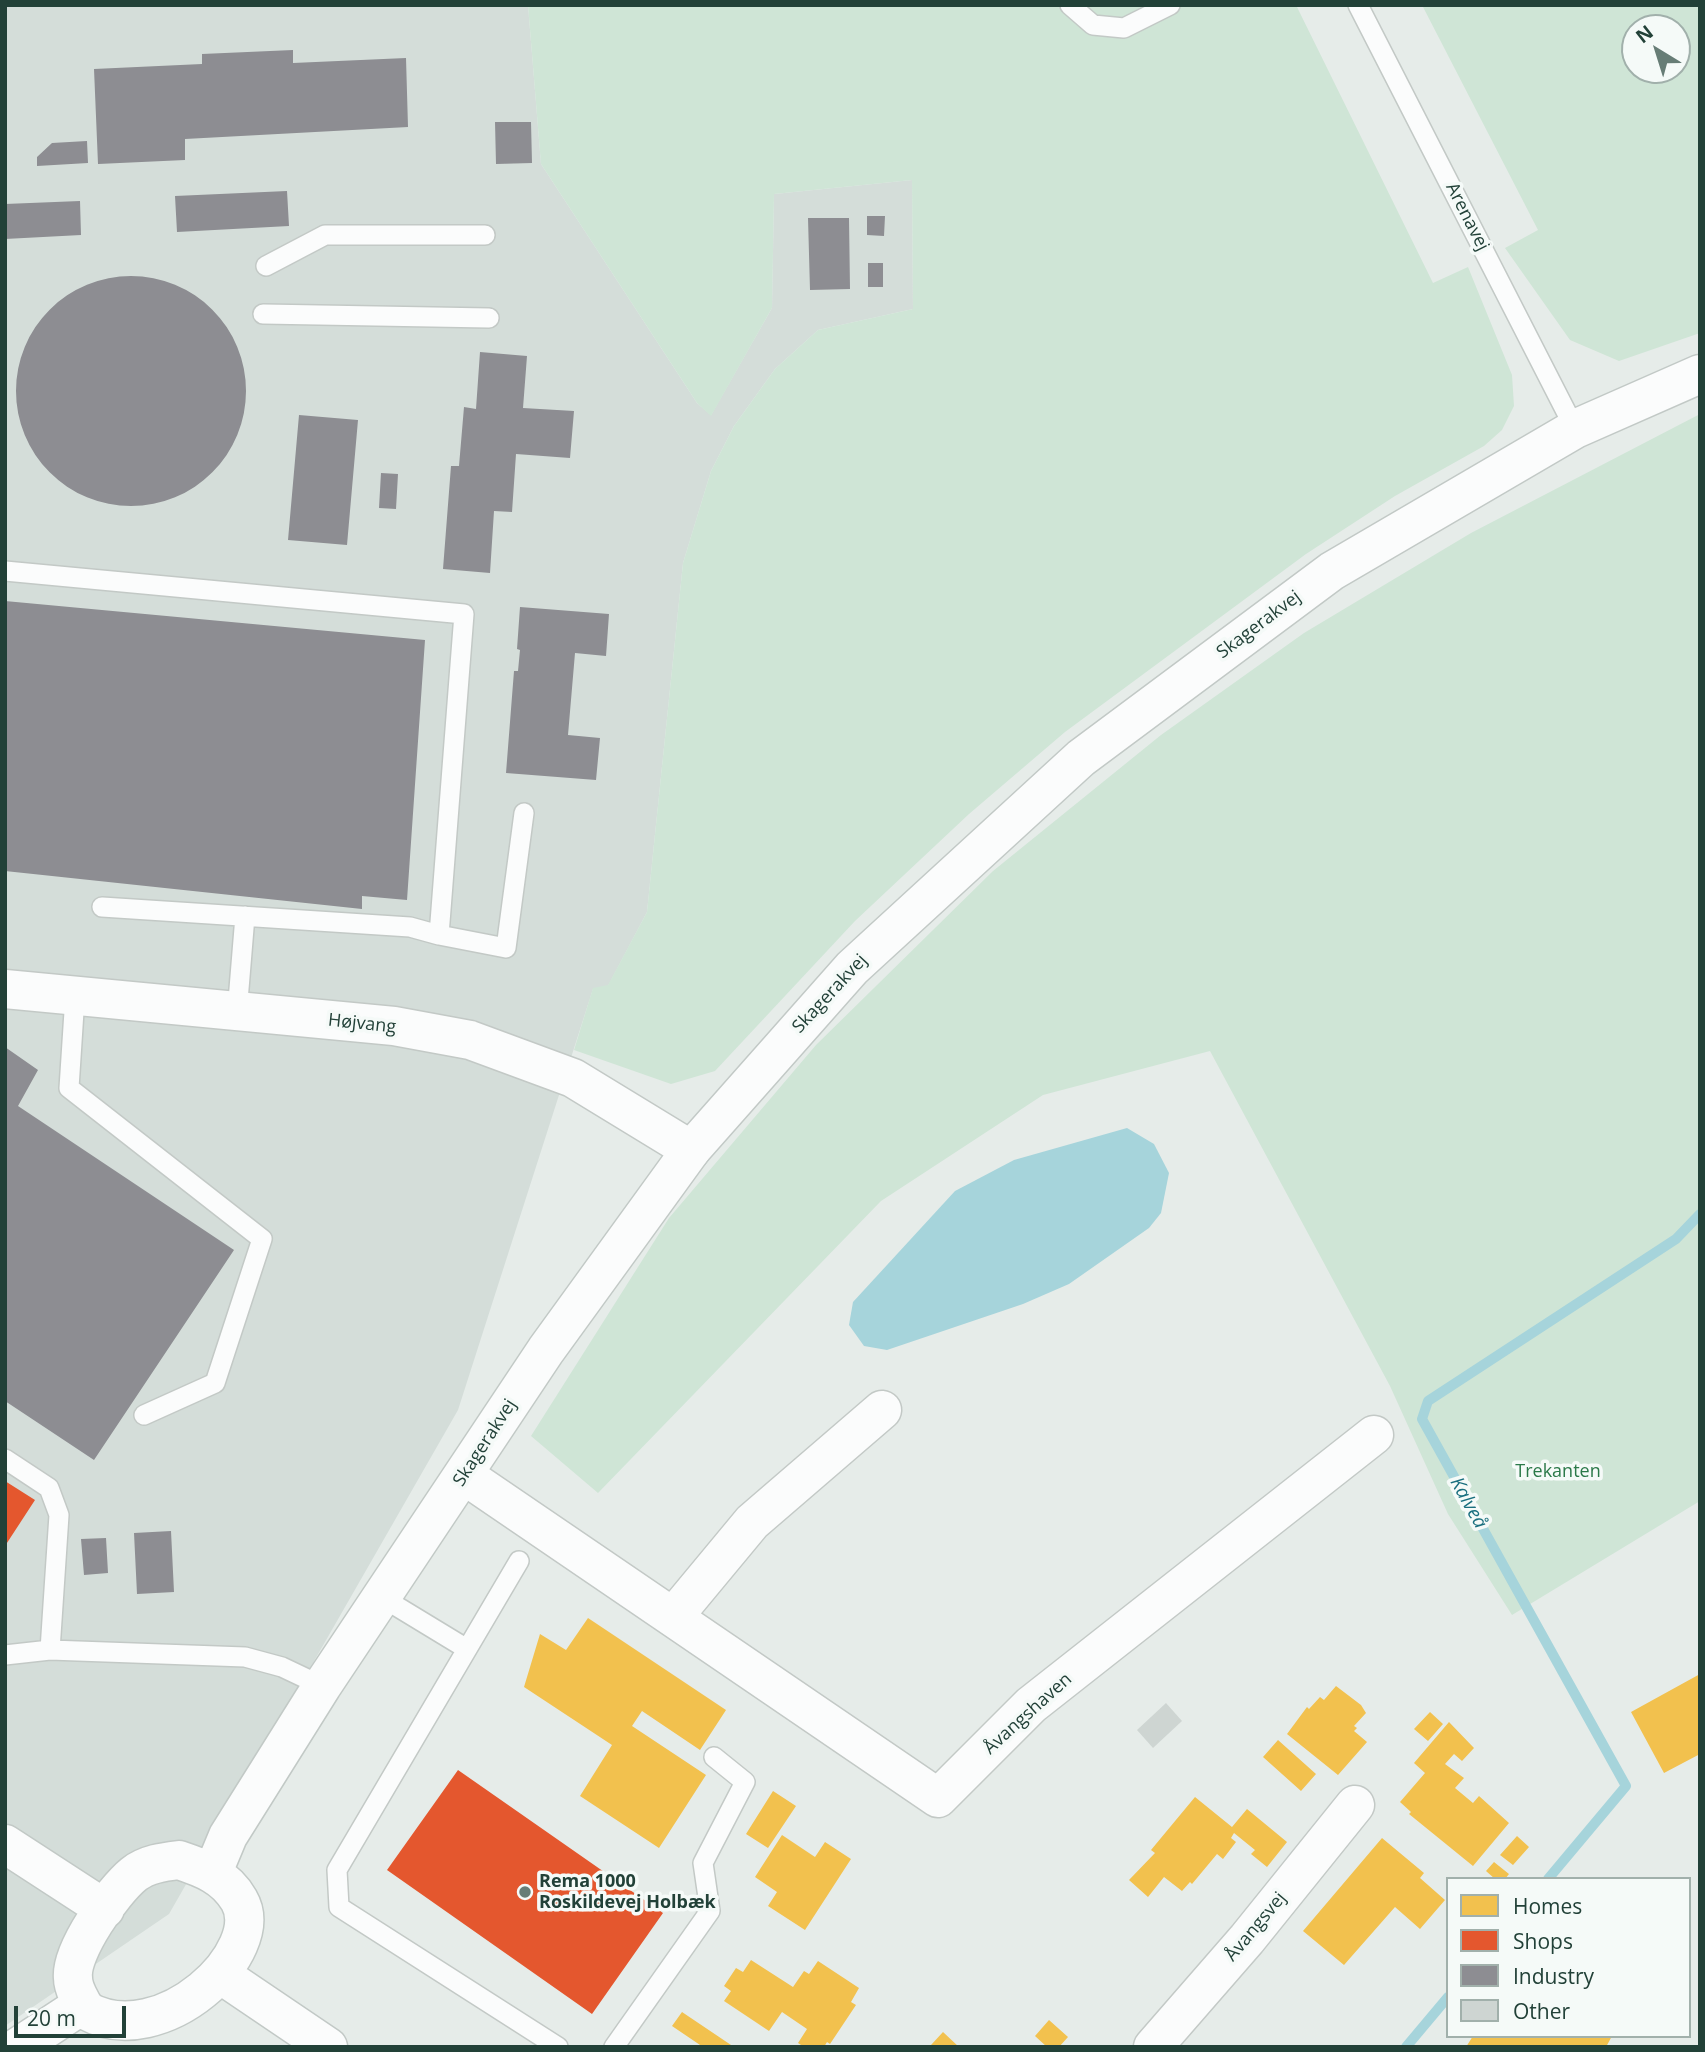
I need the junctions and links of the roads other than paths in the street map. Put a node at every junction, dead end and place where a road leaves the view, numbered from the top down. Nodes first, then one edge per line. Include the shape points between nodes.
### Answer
1 (1070, 5) edge
2 (1170, 5) edge
3 (1358, 5) edge
4 (485, 235) dead end
5 (265, 266) dead end
6 (263, 313) dead end
7 (489, 317) dead end
8 (1700, 374) edge
9 (1576, 429) junction
10 (5, 571) edge
11 (524, 813) dead end
12 (103, 907) dead end
13 (245, 916) junction
14 (439, 935) junction
15 (5, 989) edge
16 (75, 996) junction
17 (237, 1013) junction
18 (691, 1150) junction
19 (882, 1410) dead end
20 (144, 1415) dead end
21 (1374, 1435) dead end
22 (5, 1459) edge
23 (464, 1475) junction
24 (519, 1561) dead end
25 (383, 1598) junction
26 (674, 1616) junction
27 (467, 1649) junction
28 (50, 1650) junction
29 (5, 1656) edge
30 (323, 1686) junction
31 (714, 1757) dead end
32 (1355, 1805) dead end
33 (5, 1844) edge
34 (213, 1872) junction
35 (105, 1909) junction
36 (226, 1978) junction
37 (82, 2005) junction
38 (18, 2047) edge
39 (328, 2047) edge
40 (558, 2047) edge
41 (614, 2047) edge
42 (1153, 2047) edge

1 - 2 lane via 1093,25 1124,28
3 - 9 lane, Arenavej
4 - 5 lane via 325,235
6 - 7 lane
8 - 9 street, Skagerakvej
9 - 18 street, Skagerakvej via 1332,571 1082,758 852,968
10 - 14 lane via 464,614
11 - 14 lane via 506,948
12 - 13 lane
13 - 14 lane via 410,927
13 - 17 lane
15 - 16 street, Højvang
16 - 17 street, Højvang
16 - 20 lane via 69,1088 262,1239 215,1383
17 - 18 street, Højvang via 394,1026 471,1040 573,1078
18 - 23 street, Skagerakvej via 546,1350
19 - 26 street via 752,1522
21 - 26 street, Åvangshaven via 1031,1705 938,1798
22 - 28 lane via 49,1488 59,1515
23 - 25 street, Skagerakvej
23 - 26 street, Åvangshaven
24 - 27 lane
25 - 27 lane
25 - 30 street, Skagerakvej
27 - 40 lane via 337,1870 339,1907
28 - 29 lane
28 - 30 lane via 245,1657 282,1667
30 - 34 street, Skagerakvej via 228,1836
31 - 41 lane via 745,1782 704,1863 710,1912
32 - 42 street, Åvangsvej
33 - 35 street
34 - 35 street via 179,1860 157,1863 134,1875
34 - 36 street via 240,1901 244,1928
35 - 37 street via 76,1954 72,1978
36 - 37 street via 206,2010 178,2032 150,2044 119,2041 99,2027
36 - 39 street
37 - 38 street

